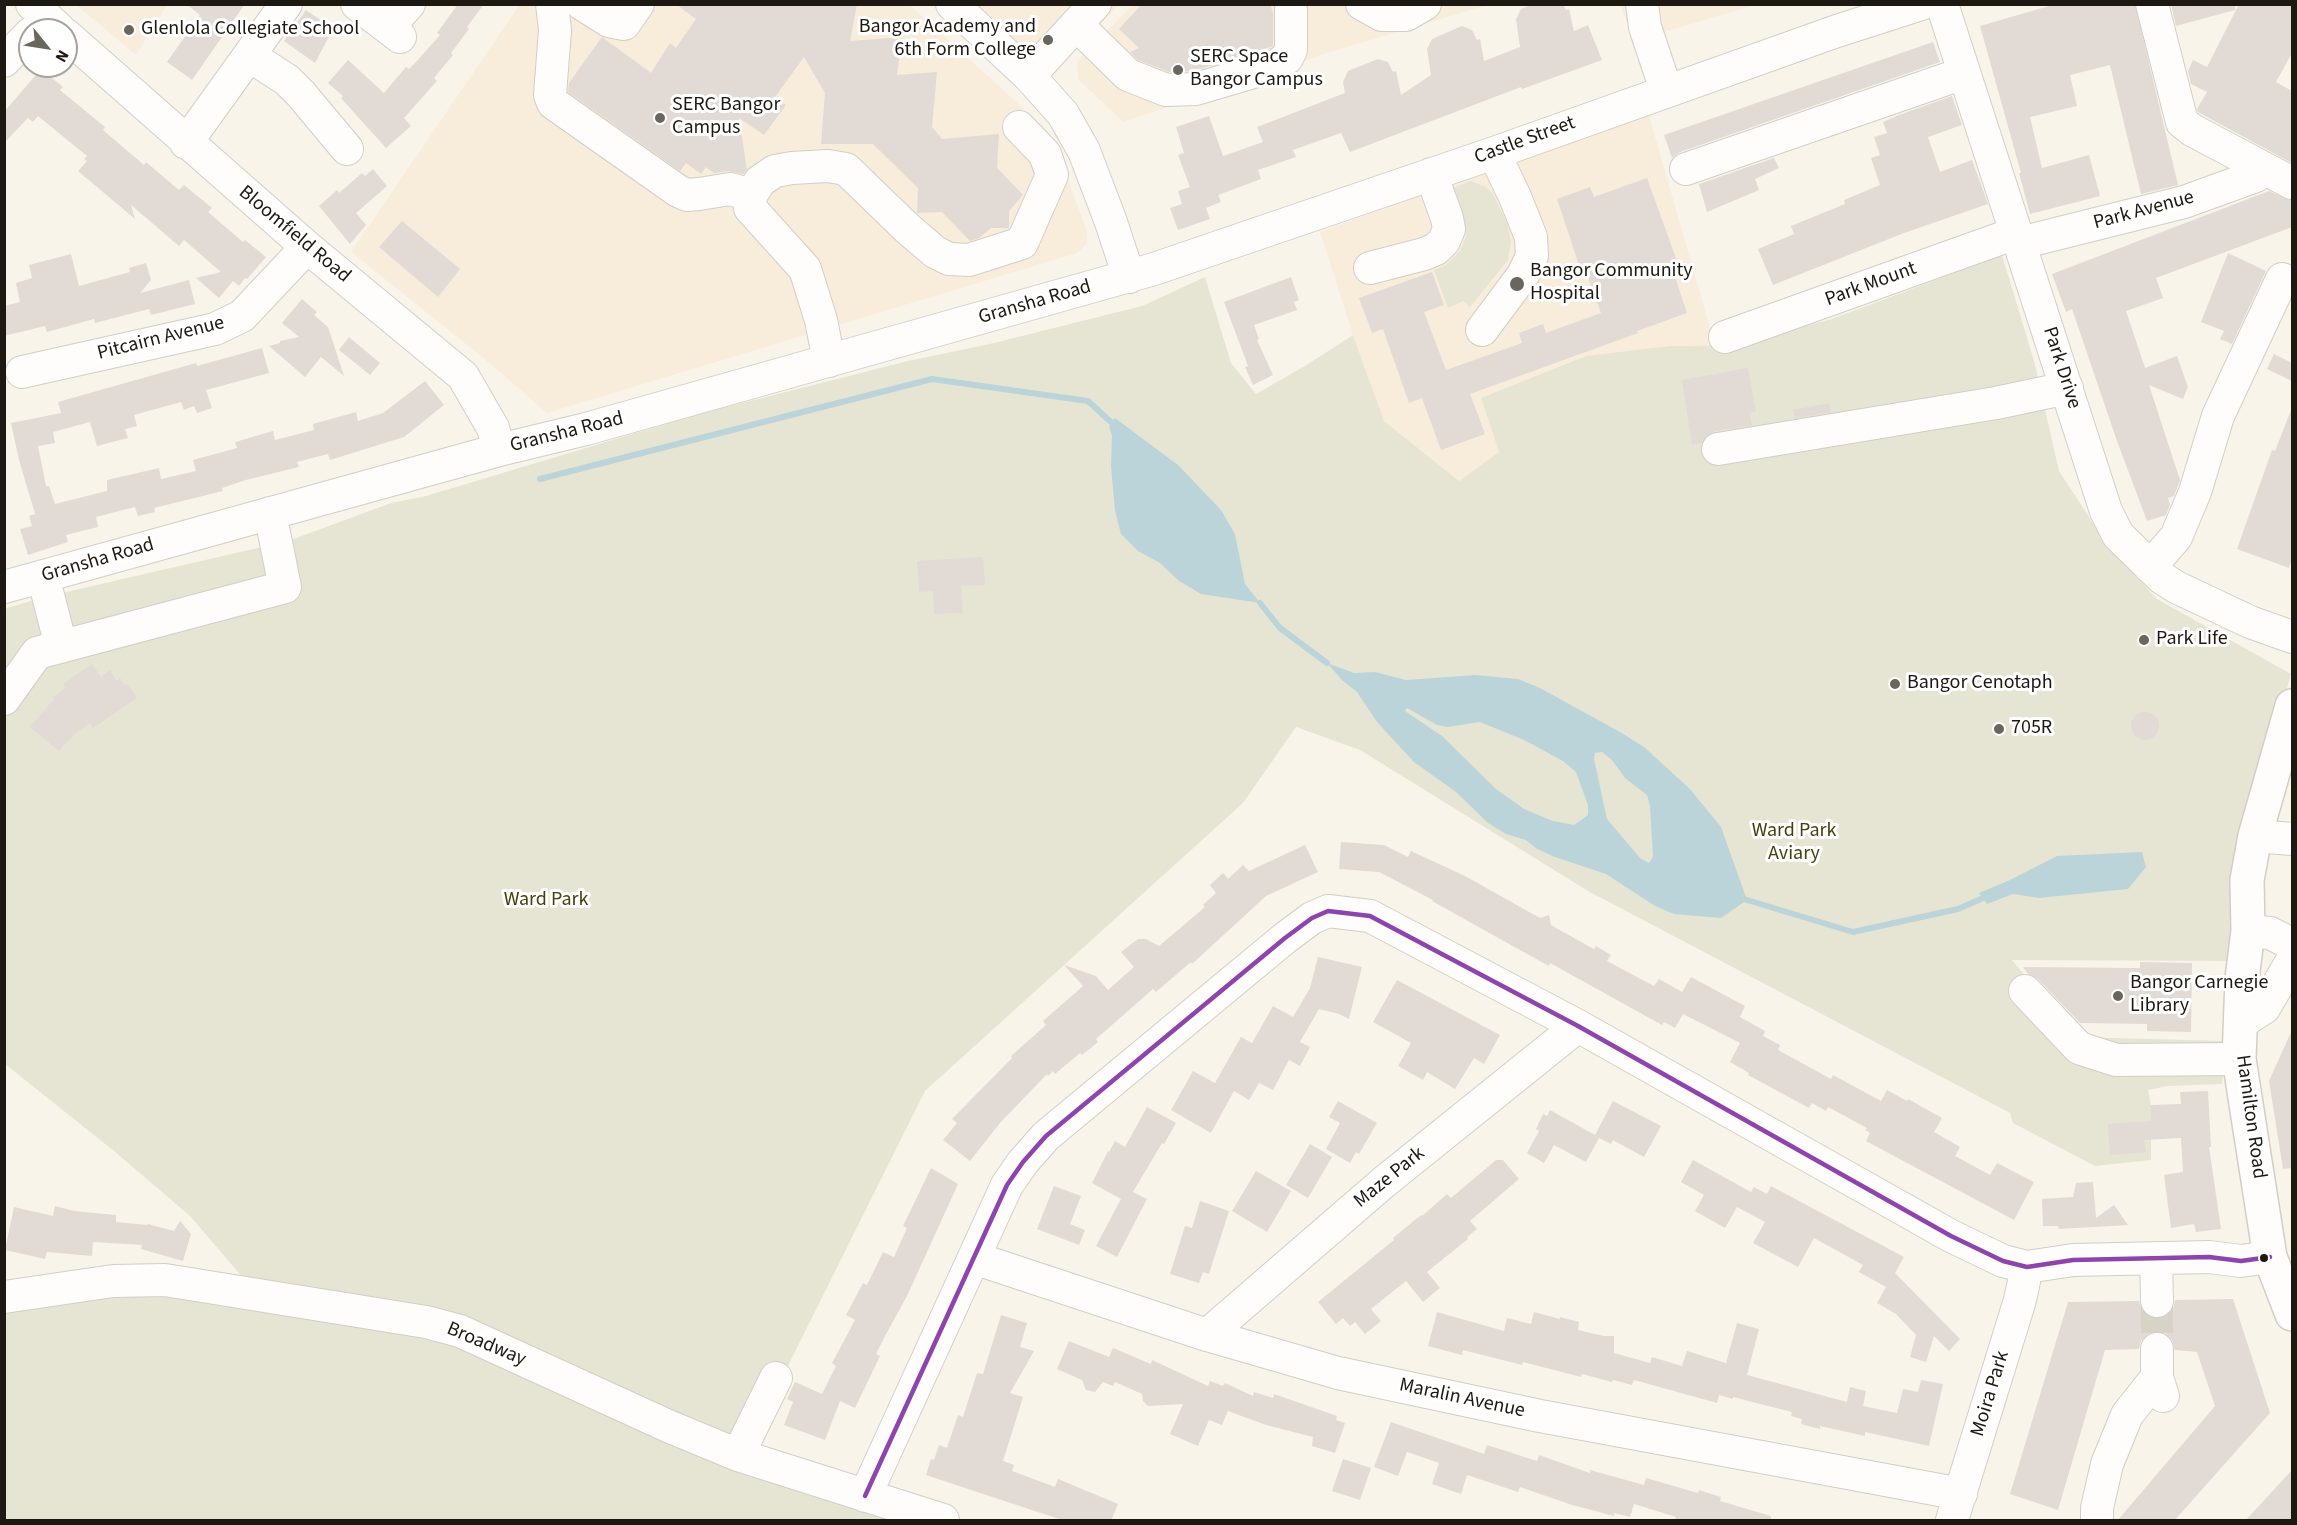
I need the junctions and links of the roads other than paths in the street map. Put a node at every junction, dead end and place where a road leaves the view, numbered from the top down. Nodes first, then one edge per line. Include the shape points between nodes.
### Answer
1 (286, 4) edge
2 (357, 4) edge
3 (552, 4) edge
4 (582, 4) edge
5 (638, 4) edge
6 (952, 4) edge
7 (1362, 4) edge
8 (1425, 4) edge
9 (1642, 4) edge
10 (1921, 4) edge
11 (1942, 4) edge
12 (2152, 4) edge
13 (1287, 6) edge
14 (1086, 15) edge
15 (1833, 18) edge
16 (399, 22) edge
17 (18, 49) edge
18 (78, 53) edge
19 (250, 56) junction
20 (4, 61) edge
21 (1964, 73) junction
22 (1029, 76) junction
23 (1666, 90) junction
24 (1019, 127) dead end
25 (186, 143) junction
26 (347, 149) dead end
27 (1494, 153) junction
28 (1686, 169) dead end
29 (2264, 169) junction
30 (1431, 174) junction
31 (2292, 183) edge
32 (751, 195) junction
33 (2018, 238) junction
34 (307, 247) junction
35 (1370, 268) dead end
36 (1129, 277) junction
37 (2282, 279) dead end
38 (1482, 330) dead end
39 (1725, 337) dead end
40 (830, 361) junction
41 (22, 372) dead end
42 (2067, 388) junction
43 (1718, 449) dead end
44 (499, 450) junction
45 (270, 513) junction
46 (2150, 567) junction
47 (43, 576) junction
48 (4, 587) edge
49 (2292, 637) edge
50 (61, 646) junction
51 (4, 699) edge
52 (2292, 706) edge
53 (2255, 836) junction
54 (2292, 838) edge
55 (2248, 931) junction
56 (2292, 944) edge
57 (2292, 961) edge
58 (2025, 991) dead end
59 (2241, 1023) junction
60 (1578, 1026) junction
61 (2239, 1059) junction
62 (2270, 1257) junction
63 (974, 1258) junction
64 (2156, 1258) junction
65 (2027, 1267) junction
66 (4, 1297) edge
67 (2157, 1301) tunnel mouth
68 (2292, 1314) edge
69 (1207, 1335) junction
70 (2157, 1363) tunnel mouth
71 (777, 1378) dead end
72 (738, 1455) junction
73 (865, 1496) junction
74 (1957, 1507) edge
75 (943, 1521) edge
76 (2097, 1521) edge

1 - 19 street
2 - 16 street
3 - 32 street via 553,103 678,191 687,195 730,189
4 - 5 street via 609,21 624,24
6 - 22 street
7 - 8 street via 1382,15 1406,15
9 - 23 street via 1645,27
10 - 15 street, Castle Street
11 - 21 street, Park Drive
12 - 29 street via 2182,122
13 - 14 street via 1291,50 1287,58 1277,65 1196,89 1167,90 1128,75
14 - 22 street
15 - 23 street, Castle Street
17 - 20 street
18 - 25 street, Bloomfield Road
19 - 25 street
19 - 26 street via 287,80
21 - 28 street
21 - 33 street, Park Drive
22 - 36 street via 1063,114 1084,151
23 - 27 street, Castle Street
24 - 32 street via 1045,154 1052,175 1022,243 969,260 949,260 935,252 846,169 828,166 775,171 760,181
25 - 34 street, Bloomfield Road
27 - 30 street, Castle Street
27 - 38 street via 1531,237 1532,256 1523,275
29 - 31 street
29 - 33 street, Park Avenue via 2256,176 2184,202
30 - 35 street via 1447,218 1449,229 1444,242 1424,255
30 - 36 street, Castle Street
32 - 40 street via 750,208 805,269
33 - 39 street, Park Mount
33 - 42 street, Park Drive
34 - 41 street, Pitcairn Avenue via 242,316 215,329
34 - 44 street, Bloomfield Road via 464,375 494,428
36 - 40 street, Gransha Road
37 - 46 street via 2218,416 2195,492 2176,537
40 - 44 street, Gransha Road
42 - 43 street
42 - 46 street, Park Drive via 2106,511 2118,536
44 - 45 street, Gransha Road
45 - 47 street, Gransha Road
45 - 50 street via 285,587
46 - 49 street, Park Drive via 2176,587
47 - 48 street, Gransha Road
47 - 50 street
50 - 51 street via 37,653
52 - 53 main road, Hamilton Road
53 - 54 street
53 - 55 main road, Hamilton Road via 2247,880
55 - 56 street via 2270,933
55 - 59 main road, Hamilton Road
57 - 59 street via 2264,1008
58 - 61 street via 2079,1048 2116,1060
59 - 61 main road, Hamilton Road
60 - 63 street via 1370,916 1328,911 1285,939 1046,1136 1006,1185
60 - 65 street via 1951,1236 2003,1261
60 - 69 street, Maze Park via 1384,1182
61 - 62 main road, Hamilton Road
62 - 64 street via 2241,1261
62 - 68 main road, Hamilton Road
63 - 69 street, Maralin Avenue
63 - 73 street
64 - 65 street via 2073,1260
64 - 67 street
65 - 74 street, Moira Park
66 - 72 street, Broadway via 113,1281 165,1280 426,1322 460,1331
69 - 74 street, Maralin Avenue via 1338,1373
70 - 76 street via 2127,1415 2107,1464
71 - 72 street
72 - 73 street, Broadway
73 - 75 street, Broadway

